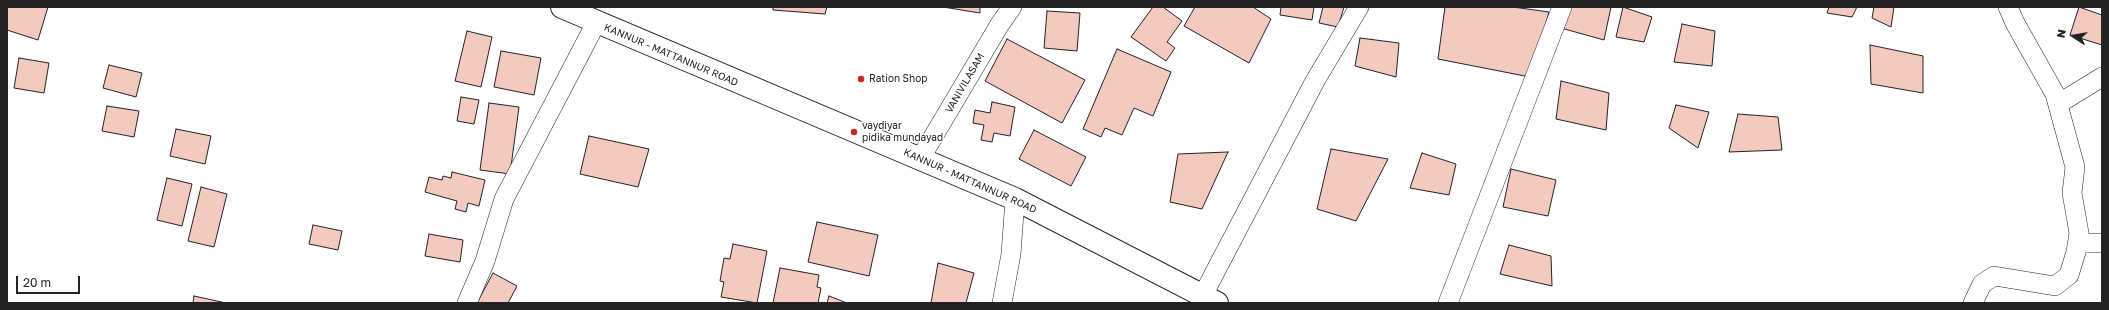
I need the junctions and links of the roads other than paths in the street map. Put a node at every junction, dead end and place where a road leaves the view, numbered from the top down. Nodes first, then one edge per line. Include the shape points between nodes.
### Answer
1 (562, 7) edge
2 (1012, 7) edge
3 (1359, 7) edge
4 (1562, 7) edge
5 (2008, 7) edge
6 (596, 23) junction
7 (2102, 76) edge
8 (2058, 104) junction
9 (920, 159) junction
10 (1015, 199) junction
11 (2078, 243) junction
12 (2102, 243) edge
13 (1210, 299) edge
14 (467, 303) edge
15 (1002, 303) edge
16 (1448, 303) edge
17 (1973, 303) edge

1 - 6 main road, KANNUR - MATTANNUR ROAD
2 - 9 street, VANIVILASAM
3 - 13 street via 1315,81
4 - 16 street
5 - 8 street
6 - 9 main road, KANNUR - MATTANNUR ROAD
6 - 14 street via 504,199 485,261
7 - 8 street
8 - 11 street via 2074,167 2072,193 2079,233
9 - 10 main road, KANNUR - MATTANNUR ROAD
10 - 13 main road, KANNUR - MATTANNUR ROAD
10 - 15 street via 1011,254
11 - 12 street
11 - 17 street via 2069,274 2055,286 1994,276 1982,284

